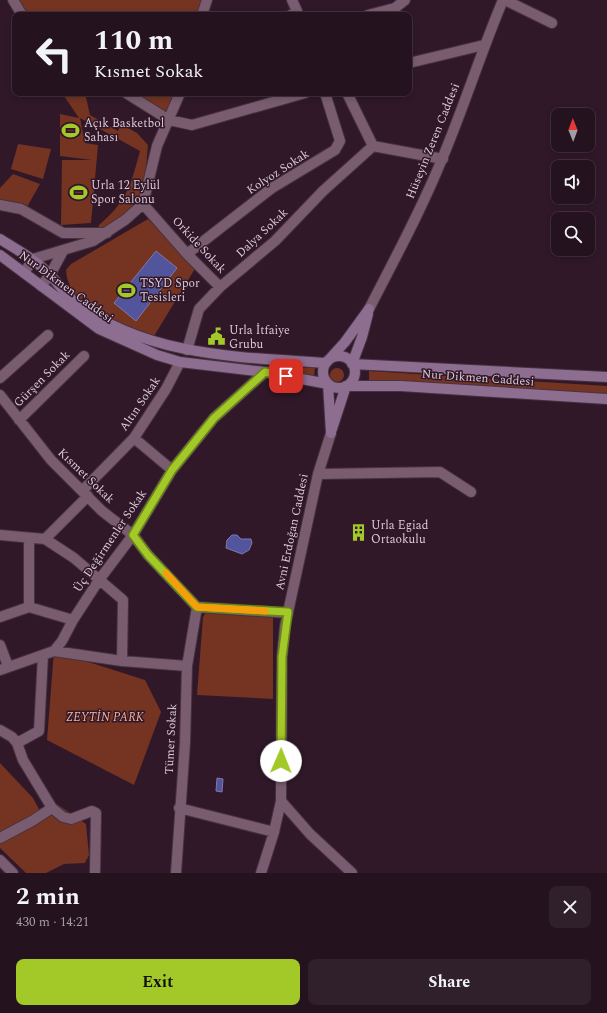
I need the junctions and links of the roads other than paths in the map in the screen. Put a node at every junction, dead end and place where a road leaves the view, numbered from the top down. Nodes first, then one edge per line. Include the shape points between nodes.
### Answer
1 (13, 0) edge
2 (207, 0) edge
3 (292, 0) edge
4 (405, 0) edge
5 (504, 0) edge
6 (20, 12) edge
7 (203, 12) edge
8 (294, 12) edge
9 (380, 12) edge
10 (552, 23) dead end
11 (484, 45) junction
12 (412, 62) edge
13 (131, 96) edge
14 (179, 96) edge
15 (294, 96) edge
16 (326, 96) edge
17 (348, 96) edge
18 (169, 120) junction
19 (373, 146) junction
20 (442, 159) junction
21 (143, 204) junction
22 (0, 205) edge
23 (107, 233) junction
24 (0, 239) edge
25 (63, 251) junction
26 (187, 254) junction
27 (0, 255) edge
28 (33, 259) junction
29 (24, 273) junction
30 (50, 275) junction
31 (41, 286) junction
32 (220, 287) junction
33 (369, 310) junction
34 (48, 335) dead end
35 (187, 350) junction
36 (84, 356) dead end
37 (180, 362) junction
38 (326, 363) junction
39 (352, 364) junction
40 (265, 372) junction
41 (607, 377) edge
42 (0, 378) edge
43 (328, 384) junction
44 (346, 386) junction
45 (1, 399) edge
46 (607, 399) edge
47 (19, 420) junction
48 (331, 433) junction
49 (134, 438) junction
50 (172, 470) junction
51 (318, 474) junction
52 (471, 492) dead end
53 (85, 493) junction
54 (0, 535) edge
55 (133, 535) junction
56 (29, 539) junction
57 (45, 539) junction
58 (99, 580) junction
59 (29, 607) junction
60 (197, 607) junction
61 (288, 612) junction
62 (0, 617) edge
63 (73, 620) junction
64 (0, 645) edge
65 (54, 651) junction
66 (43, 655) junction
67 (122, 661) junction
68 (187, 666) junction
69 (4, 668) edge
70 (0, 730) edge
71 (17, 743) junction
72 (281, 801) junction
73 (52, 808) junction
74 (179, 808) junction
75 (274, 832) junction
76 (0, 838) edge
77 (0, 860) edge
78 (13, 873) edge
79 (95, 873) edge
80 (176, 873) edge
81 (261, 873) edge
82 (352, 873) edge

1 - 6 street
2 - 7 street
3 - 8 street
4 - 9 street via 395,8
5 - 10 street
5 - 11 street, Hüseyin Zeren Caddesi
11 - 12 street
11 - 20 street, Hüseyin Zeren Caddesi
13 - 18 street
14 - 18 street
15 - 18 street via 192,125
16 - 26 street, Kolyoz Sokak via 340,141 335,150 272,188
17 - 19 street
18 - 21 street via 157,146
19 - 20 street
19 - 32 street, Dalya Sokak via 323,191 275,241
20 - 33 street, Hüseyin Zeren Caddesi
21 - 23 street
21 - 26 street, Orkide Sokak
22 - 23 street via 21,209 63,232
23 - 25 street via 93,241
24 - 28 main road, Nur Dikmen Caddesi
25 - 28 street
25 - 30 street
26 - 32 street, Orkide Sokak
27 - 29 main road, Nur Dikmen Caddesi
28 - 29 street
28 - 30 main road, Nur Dikmen Caddesi
29 - 31 main road, Nur Dikmen Caddesi
30 - 31 street
30 - 35 main road, Nur Dikmen Caddesi via 76,302 113,325 151,341
31 - 37 main road, Nur Dikmen Caddesi via 99,329
32 - 35 street, Dalya Sokak via 199,309
33 - 38 main road
33 - 39 main road
34 - 42 street
35 - 38 main road, Nur Dikmen Caddesi via 236,357
36 - 47 street, Gürşen Sokak
37 - 40 main road, Nur Dikmen Caddesi
37 - 49 street, Altın Sokak via 166,390
38 - 39 main road via 331,358 339,356
38 - 43 main road via 323,374
39 - 41 main road, Nur Dikmen Caddesi
39 - 44 main road via 354,378
40 - 43 main road, Nur Dikmen Caddesi
40 - 50 street, Üç Değirmenler Sokak via 214,418
43 - 44 main road via 337,388
43 - 48 main road
44 - 46 main road, Nur Dikmen Caddesi via 401,386
44 - 48 main road
45 - 47 street, Kısmet Sokak
47 - 53 street, Kısmet Sokak via 51,460
48 - 51 street, Avni Erdoğan Caddesi
49 - 50 street
49 - 53 street, Altın Sokak
50 - 55 street, Üç Değirmenler Sokak
51 - 52 street via 440,472
51 - 61 street, Avni Erdoğan Caddesi
53 - 55 street, Kısmet Sokak via 102,511
53 - 57 street, Altın Sokak
54 - 56 street
55 - 58 street, Üç Değirmenler Sokak
55 - 60 street, Kısmet Sokak via 148,555
56 - 57 street
56 - 59 street
57 - 58 street via 74,558
58 - 63 street, Üç Değirmenler Sokak
58 - 67 street via 123,600
59 - 62 street
59 - 63 street
60 - 61 street
60 - 68 street, Tümer Sokak
61 - 72 street, Avni Erdoğan Caddesi via 282,657
63 - 65 street, Üç Değirmenler Sokak via 62,642
64 - 69 street
65 - 66 street
65 - 67 street
66 - 69 street
66 - 71 street via 39,731
67 - 68 street
68 - 74 street, Tümer Sokak via 185,743
70 - 71 street
71 - 73 street via 23,760
72 - 75 street, Avni Erdoğan Caddesi
72 - 82 street via 310,834
73 - 76 street
73 - 79 street via 66,818 74,818 92,810 96,813
74 - 75 street
74 - 80 street, Tümer Sokak
75 - 81 street, Avni Erdoğan Caddesi
77 - 78 street

